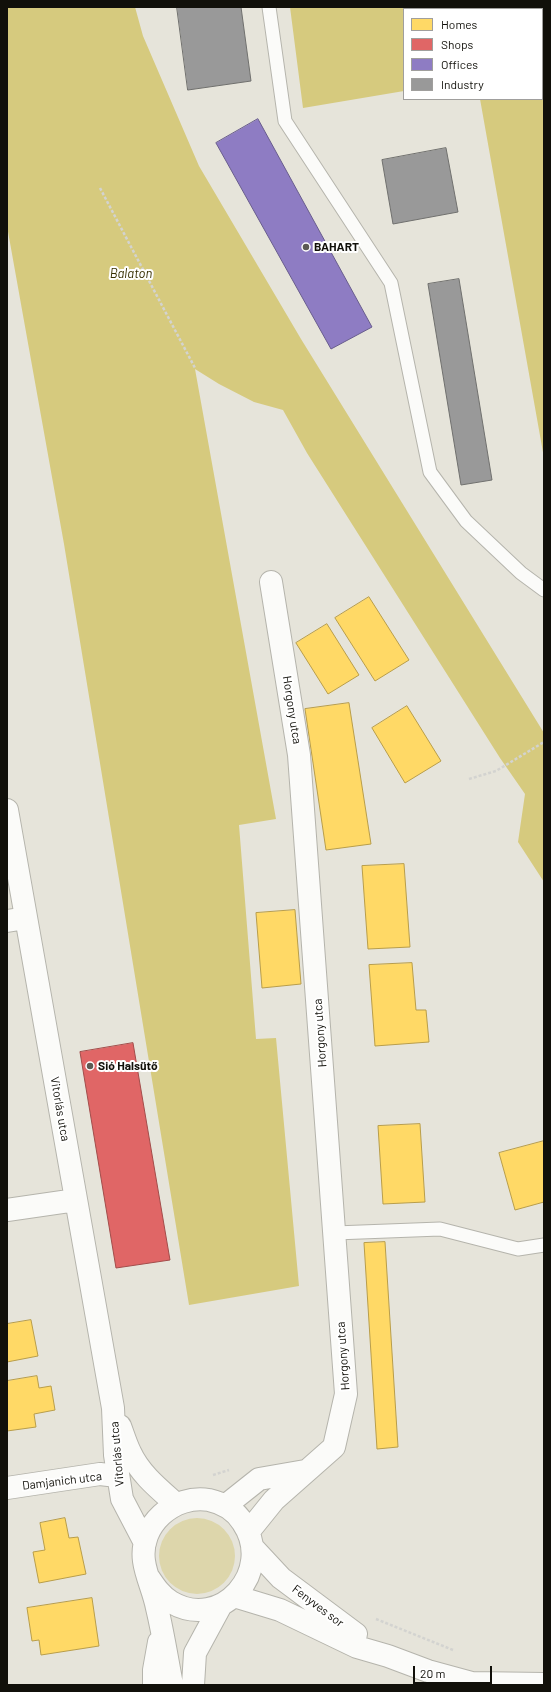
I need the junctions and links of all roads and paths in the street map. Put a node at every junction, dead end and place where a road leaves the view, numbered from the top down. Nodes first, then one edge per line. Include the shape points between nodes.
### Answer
1 (269, 7) edge
2 (100, 188) dead end
3 (195, 368) dead end
4 (271, 582) dead end
5 (544, 590) edge
6 (544, 742) edge
7 (469, 779) dead end
8 (7, 810) edge
9 (17, 920) edge
10 (76, 1200) junction
11 (7, 1210) edge
12 (335, 1233) junction
13 (544, 1245) edge
14 (113, 1408) junction
15 (305, 1471) junction
16 (117, 1476) junction
17 (207, 1477) dead end
18 (259, 1479) junction
19 (7, 1488) edge
20 (176, 1504) junction
21 (225, 1506) junction
22 (251, 1540) junction
23 (145, 1544) junction
24 (149, 1578) junction
25 (228, 1600) junction
26 (373, 1618) dead end
27 (162, 1631) junction
28 (459, 1652) dead end
29 (388, 1656) junction
30 (544, 1684) edge
31 (154, 1685) edge
32 (172, 1685) edge
33 (193, 1685) edge

1 - 5 lane via 285,122 391,283 430,472 466,521 521,573
2 - 3 path
4 - 12 street, Horgony utca via 299,755
6 - 7 path via 496,771
8 - 9 street, Vitorlás utca
9 - 10 street, Vitorlás utca
10 - 11 street
10 - 14 street, Vitorlás utca
12 - 13 lane via 440,1229 518,1249
12 - 15 street, Horgony utca via 346,1394 334,1447
14 - 16 street, Vitorlás utca
14 - 20 street, Vitorlás utca via 130,1454 151,1482
15 - 18 street, Horgony utca
15 - 22 street, Horgony utca via 274,1500
16 - 19 street, Damjanich utca via 100,1474
16 - 23 street, Vitorlás utca via 122,1499
17 - 18 path via 224,1471 250,1469
18 - 21 street, Horgony utca
20 - 21 street, Vitorlás utca via 192,1499 209,1500
20 - 23 street, Vitorlás utca via 162,1514 151,1527
21 - 22 street, Vitorlás utca via 239,1516
22 - 25 street via 252,1566 246,1583
22 - 29 street, Fenyves sor via 281,1578 331,1617
23 - 24 street, Vitorlás utca via 144,1561
24 - 25 street, Vitorlás utca via 158,1592 187,1608 204,1609
24 - 27 street, Vitorlás utca
25 - 29 street, Fenyves sor via 280,1610 358,1647
25 - 33 street via 195,1653
26 - 28 path
27 - 31 street via 154,1670
27 - 32 street, Vitorlás utca
29 - 30 street, Fenyves sor via 428,1672 472,1683

